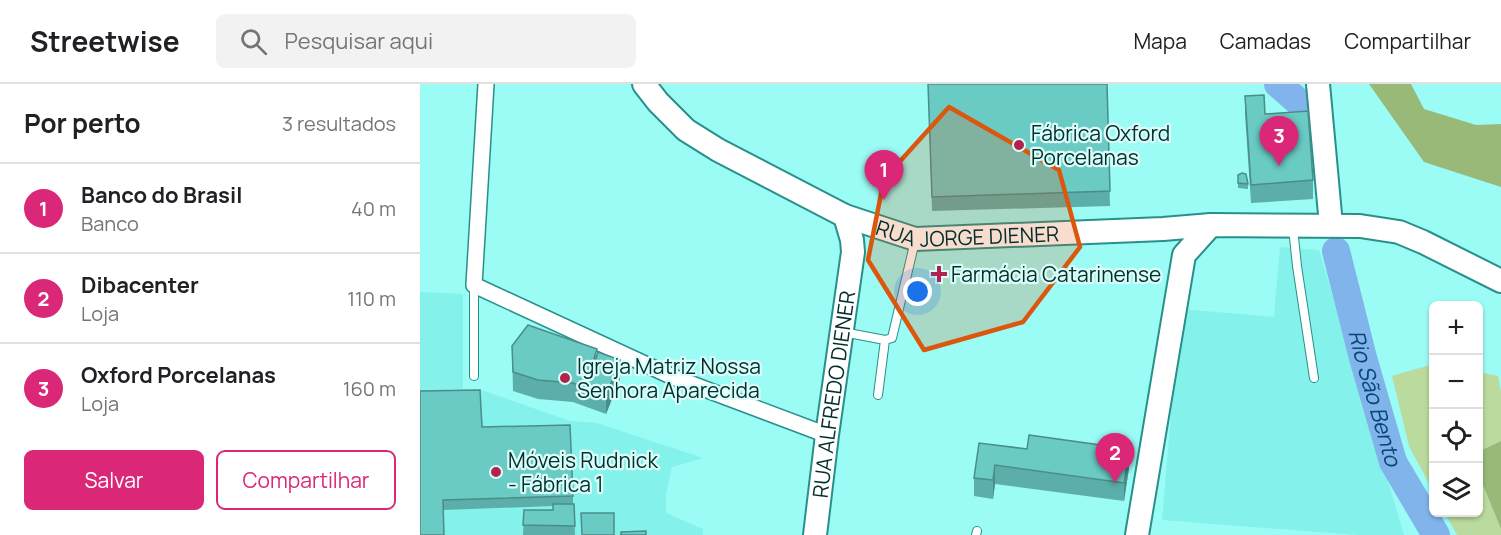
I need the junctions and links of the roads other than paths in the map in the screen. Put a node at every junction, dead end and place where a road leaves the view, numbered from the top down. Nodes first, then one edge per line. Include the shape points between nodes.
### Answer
1 (486, 84) edge
2 (1318, 84) edge
3 (646, 85) edge
4 (845, 216) junction
5 (1211, 225) junction
6 (1331, 225) junction
7 (1293, 226) junction
8 (1163, 229) junction
9 (892, 233) junction
10 (915, 239) junction
11 (853, 252) junction
12 (1184, 255) junction
13 (1501, 281) edge
14 (474, 285) junction
15 (842, 332) junction
16 (885, 340) junction
17 (474, 376) dead end
18 (1314, 378) dead end
19 (878, 394) dead end
20 (827, 435) junction
21 (815, 535) edge
22 (1137, 535) edge

1 - 14 street
2 - 6 street
3 - 4 street, RUA JORGE DIENER via 671,116 701,140
4 - 9 street, RUA JORGE DIENER
4 - 11 street, RUA ALFREDO DIENER
5 - 7 street, RUA JORGE DIENER
5 - 8 street, RUA JORGE DIENER
5 - 12 street
6 - 7 street, RUA JORGE DIENER
6 - 13 street, RUA JORGE DIENER via 1399,232
7 - 18 lane
8 - 10 street, RUA JORGE DIENER
8 - 12 street
9 - 10 street, RUA JORGE DIENER
9 - 11 street
10 - 16 lane via 892,338
11 - 15 street, RUA ALFREDO DIENER
12 - 22 street
14 - 17 lane
14 - 20 street via 673,377
15 - 16 lane
15 - 20 street, RUA ALFREDO DIENER
16 - 19 lane
20 - 21 street, RUA ALFREDO DIENER

